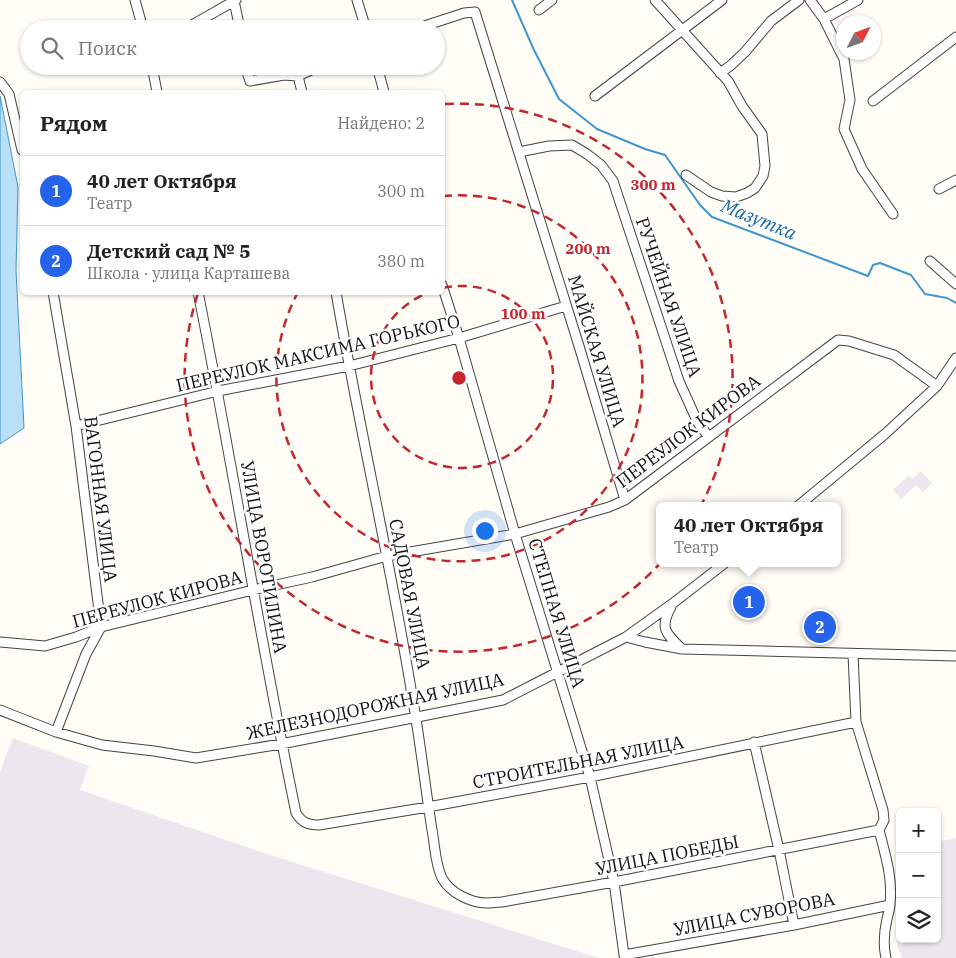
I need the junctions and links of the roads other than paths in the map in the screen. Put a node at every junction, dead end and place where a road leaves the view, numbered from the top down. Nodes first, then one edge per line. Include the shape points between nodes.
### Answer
1 (135, 0) edge
2 (235, 0) edge
3 (357, 0) edge
4 (552, 0) edge
5 (655, 0) edge
6 (722, 0) edge
7 (799, 0) edge
8 (810, 0) edge
9 (858, 0) edge
10 (539, 10) dead end
11 (824, 19) junction
12 (141, 20) edge
13 (201, 20) edge
14 (238, 20) edge
15 (363, 20) edge
16 (443, 20) edge
17 (682, 30) junction
18 (956, 37) edge
19 (720, 73) junction
20 (154, 75) edge
21 (248, 75) edge
22 (284, 75) edge
23 (284, 75) edge
24 (379, 75) edge
25 (298, 76) joint
26 (0, 82) edge
27 (157, 90) edge
28 (302, 90) edge
29 (383, 90) edge
30 (595, 96) dead end
31 (873, 101) dead end
32 (20, 141) edge
33 (519, 152) junction
34 (686, 175) dead end
35 (956, 180) edge
36 (939, 189) dead end
37 (893, 214) dead end
38 (930, 262) dead end
39 (956, 284) edge
40 (445, 294) edge
41 (54, 295) edge
42 (199, 295) edge
43 (337, 295) edge
44 (566, 306) junction
45 (460, 338) junction
46 (956, 358) edge
47 (349, 366) junction
48 (937, 386) junction
49 (218, 391) junction
50 (76, 426) junction
51 (709, 436) junction
52 (625, 500) junction
53 (803, 502) edge
54 (516, 534) junction
55 (387, 556) junction
56 (720, 567) edge
57 (254, 590) junction
58 (672, 604) junction
59 (101, 627) junction
60 (626, 637) junction
61 (0, 642) edge
62 (682, 649) junction
63 (853, 654) junction
64 (956, 656) edge
65 (559, 672) junction
66 (0, 710) edge
67 (415, 717) junction
68 (856, 722) junction
69 (56, 732) junction
70 (754, 742) junction
71 (281, 744) junction
72 (590, 777) junction
73 (428, 807) junction
74 (305, 823) joint
75 (879, 830) junction
76 (779, 850) junction
77 (614, 882) junction
78 (461, 895) joint
79 (890, 904) junction
80 (794, 925) junction
81 (624, 955) joint
82 (886, 958) edge

1 - 12 street
2 - 13 street
2 - 14 street
3 - 15 street
4 - 10 street
5 - 17 street
6 - 17 street
7 - 19 street via 771,21 745,52
8 - 11 street
9 - 11 street
11 - 37 street via 844,59 850,100 844,129 862,169
16 - 33 street, МАЙСКАЯ УЛИЦА via 474,12
17 - 19 street
17 - 30 street
18 - 31 street
19 - 34 street via 762,134 763,176 756,188 736,197 711,192
20 - 27 street
21 - 22 street via 250,82
23 - 25 street
24 - 29 street
25 - 28 street
26 - 32 street via 9,94
33 - 44 street, МАЙСКАЯ УЛИЦА
33 - 51 street, РУЧЕЙНАЯ УЛИЦА via 572,145 601,165 613,181 679,381 698,423
35 - 36 street
38 - 39 street
40 - 45 street, СТЕПНАЯ УЛИЦА
41 - 50 street, ВАГОННАЯ УЛИЦА
42 - 49 street, УЛИЦА ВОРОТИЛИНА
43 - 47 street, САДОВАЯ УЛИЦА
44 - 45 street, ПЕРЕУЛОК МАКСИМА ГОРЬКОГО
44 - 52 street, МАЙСКАЯ УЛИЦА
45 - 47 street, ПЕРЕУЛОК МАКСИМА ГОРЬКОГО
45 - 54 street, СТЕПНАЯ УЛИЦА
46 - 48 street
47 - 49 street, ПЕРЕУЛОК МАКСИМА ГОРЬКОГО
47 - 55 street, САДОВАЯ УЛИЦА
48 - 51 street, ПЕРЕУЛОК КИРОВА via 894,355 838,340
48 - 53 street via 886,434
49 - 50 street, ПЕРЕУЛОК МАКСИМА ГОРЬКОГО
49 - 57 street, УЛИЦА ВОРОТИЛИНА
50 - 59 street, ВАГОННАЯ УЛИЦА
51 - 52 street, ПЕРЕУЛОК КИРОВА
52 - 54 street, ПЕРЕУЛОК КИРОВА
54 - 55 street, ПЕРЕУЛОК КИРОВА
54 - 65 street, СТЕПНАЯ УЛИЦА
55 - 57 street, ПЕРЕУЛОК КИРОВА
55 - 67 street, САДОВАЯ УЛИЦА
56 - 58 street, ЖЕЛЕЗНОДОРОЖНАЯ УЛИЦА
57 - 59 street, ПЕРЕУЛОК КИРОВА
57 - 71 street, УЛИЦА ВОРОТИЛИНА
58 - 60 street, ЖЕЛЕЗНОДОРОЖНАЯ УЛИЦА
58 - 62 street via 664,621 666,631
59 - 61 street, ПЕРЕУЛОК КИРОВА via 45,646
59 - 69 street via 86,654
60 - 62 street
60 - 65 street, ЖЕЛЕЗНОДОРОЖНАЯ УЛИЦА
62 - 63 street
63 - 64 street
63 - 68 street
65 - 67 street, ЖЕЛЕЗНОДОРОЖНАЯ УЛИЦА via 503,700
65 - 72 street, СТЕПНАЯ УЛИЦА
66 - 69 street, ЖЕЛЕЗНОДОРОЖНАЯ УЛИЦА
67 - 71 street, ЖЕЛЕЗНОДОРОЖНАЯ УЛИЦА
67 - 73 street, САДОВАЯ УЛИЦА
68 - 70 street, СТРОИТЕЛЬНАЯ УЛИЦА
68 - 75 street via 883,810 884,820
69 - 71 street, ЖЕЛЕЗНОДОРОЖНАЯ УЛИЦА via 102,745 196,758
70 - 72 street, СТРОИТЕЛЬНАЯ УЛИЦА
70 - 76 street
71 - 74 street, УЛИЦА ВОРОТИЛИНА via 296,813
72 - 73 street, СТРОИТЕЛЬНАЯ УЛИЦА
72 - 77 street, СТЕПНАЯ УЛИЦА
73 - 74 street, СТРОИТЕЛЬНАЯ УЛИЦА via 320,825
73 - 78 street, САДОВАЯ УЛИЦА via 443,880
75 - 76 street, УЛИЦА ПОБЕДЫ
75 - 79 street via 890,870
76 - 77 street, УЛИЦА ПОБЕДЫ
76 - 80 street
77 - 78 street, УЛИЦА ПОБЕДЫ via 494,903 474,901
77 - 81 street, СТЕПНАЯ УЛИЦА
79 - 80 street, УЛИЦА СУВОРОВА
79 - 82 street via 883,947
80 - 81 street, УЛИЦА СУВОРОВА

